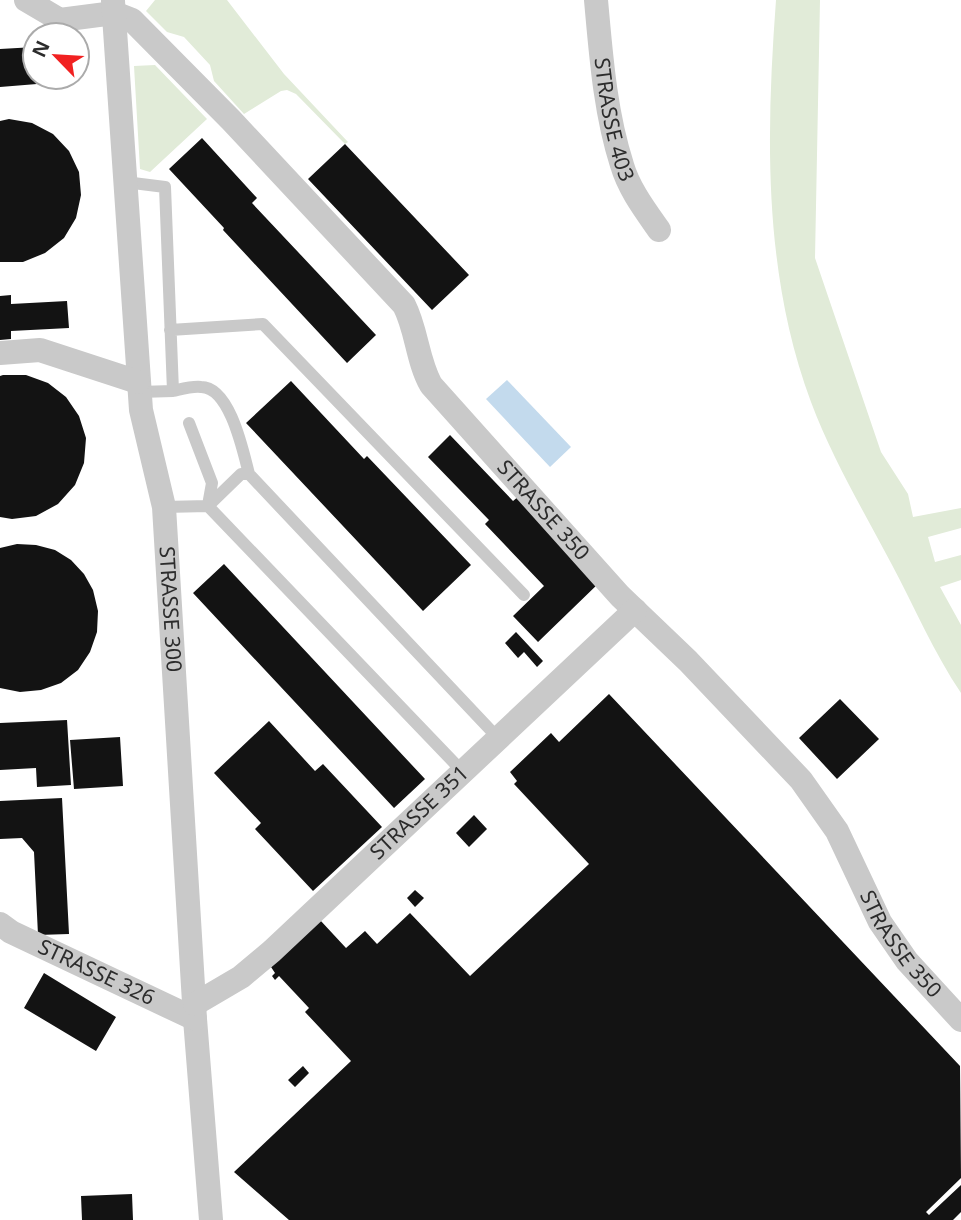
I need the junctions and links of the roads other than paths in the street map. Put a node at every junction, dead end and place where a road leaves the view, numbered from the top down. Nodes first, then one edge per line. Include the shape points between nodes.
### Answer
1 (26, 0) edge
2 (596, 0) edge
3 (114, 6) edge
4 (125, 182) junction
5 (659, 230) dead end
6 (170, 330) junction
7 (0, 353) edge
8 (139, 387) junction
9 (173, 391) junction
10 (189, 423) dead end
11 (250, 474) junction
12 (208, 506) junction
13 (164, 507) junction
14 (524, 595) dead end
15 (635, 610) junction
16 (498, 738) junction
17 (463, 772) junction
18 (0, 924) edge
19 (195, 1011) junction
20 (961, 1020) edge
21 (211, 1220) edge

1 - 3 street via 60,20
2 - 5 street, STRASSE 403 via 607,104 622,167
3 - 4 street, STRASSE 300
3 - 15 street, STRASSE 350 via 241,130 404,305 431,385
4 - 6 lane via 165,187
4 - 8 street, STRASSE 300
6 - 9 lane
6 - 14 lane via 263,324
7 - 8 street via 40,350
8 - 9 lane
8 - 13 street, STRASSE 300
9 - 11 lane via 203,386 221,396
10 - 12 lane via 212,482
11 - 12 lane via 241,474
11 - 16 lane
12 - 13 lane
12 - 17 lane
13 - 19 street, STRASSE 300
15 - 16 street, STRASSE 351
15 - 20 street, STRASSE 350 via 801,780 837,831 880,922 907,961
16 - 17 street, STRASSE 351
17 - 19 street, STRASSE 351 via 272,951
18 - 19 street, STRASSE 326
19 - 21 street, STRASSE 300

